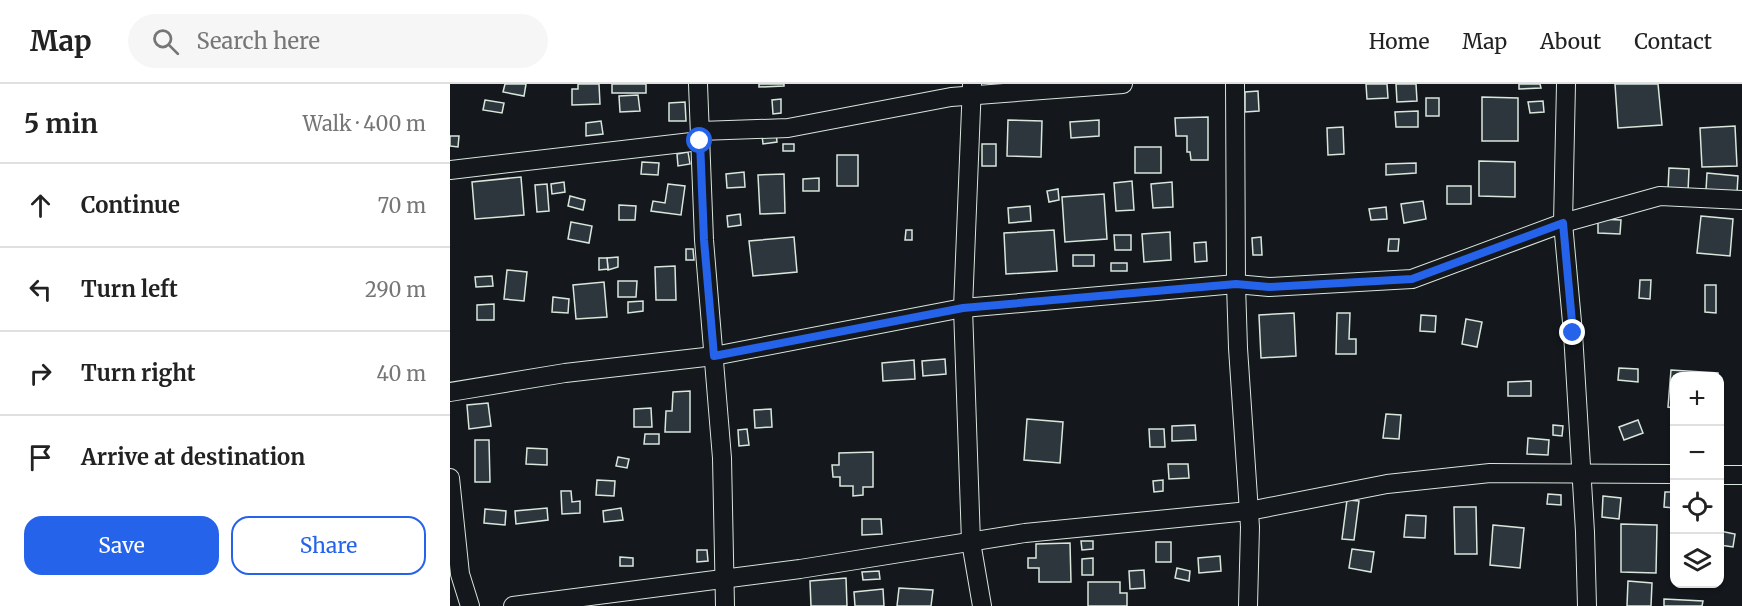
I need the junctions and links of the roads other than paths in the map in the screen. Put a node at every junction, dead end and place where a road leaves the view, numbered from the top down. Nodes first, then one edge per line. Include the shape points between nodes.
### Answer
1 (698, 84) edge
2 (1123, 84) edge
3 (1236, 84) edge
4 (1566, 84) edge
5 (972, 89) edge
6 (700, 136) junction
7 (450, 170) edge
8 (1742, 200) edge
9 (1563, 223) junction
10 (1236, 284) junction
11 (963, 308) junction
12 (714, 356) junction
13 (450, 392) edge
14 (1581, 473) junction
15 (1670, 474) edge
16 (1724, 475) edge
17 (1742, 475) edge
18 (450, 478) edge
19 (1249, 511) junction
20 (972, 542) junction
21 (723, 579) junction
22 (470, 606) edge
23 (513, 606) edge
24 (725, 606) edge
25 (982, 606) edge
26 (1248, 606) edge
27 (1587, 606) edge

1 - 6 street
2 - 5 street
3 - 10 street
4 - 9 street
5 - 6 street via 951,97 788,128
5 - 11 street
6 - 7 street
6 - 12 street
8 - 9 street via 1660,196
9 - 10 street via 1412,279 1269,287
9 - 14 street
10 - 11 street
10 - 19 street
11 - 12 street
11 - 20 street
12 - 13 street via 565,373
12 - 21 street via 722,458
14 - 15 street
14 - 19 street via 1490,473 1387,483
14 - 27 street
16 - 17 street
18 - 22 street via 460,574
19 - 20 street via 1025,533
19 - 26 street
20 - 21 street
20 - 25 street
21 - 23 street
21 - 24 street

